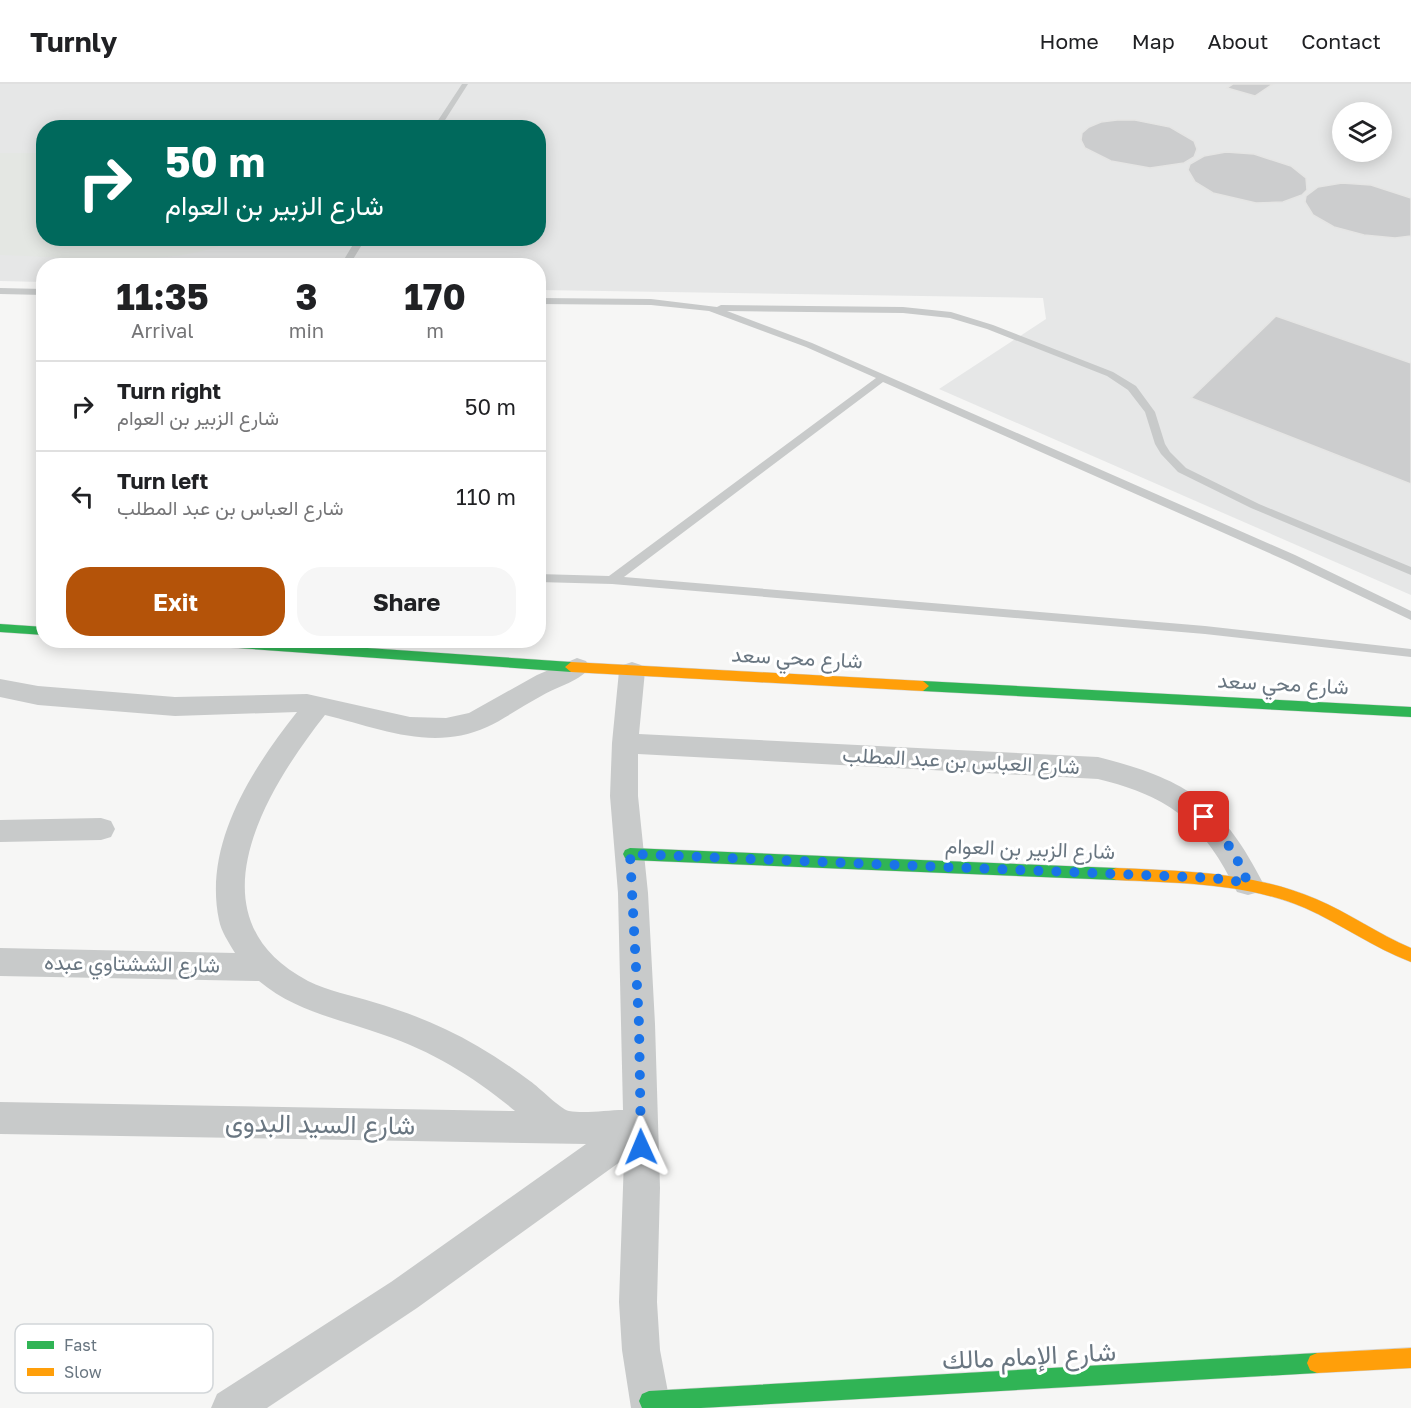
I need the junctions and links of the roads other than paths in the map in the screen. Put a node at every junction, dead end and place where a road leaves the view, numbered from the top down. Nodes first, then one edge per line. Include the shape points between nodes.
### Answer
1 (465, 84) edge
2 (441, 120) edge
3 (0, 291) edge
4 (36, 292) edge
5 (546, 301) edge
6 (711, 308) junction
7 (882, 378) junction
8 (1411, 571) edge
9 (546, 578) edge
10 (612, 580) junction
11 (1411, 616) edge
12 (0, 628) edge
13 (36, 630) edge
14 (299, 648) edge
15 (1411, 653) edge
16 (577, 667) junction
17 (632, 671) junction
18 (0, 688) edge
19 (318, 705) junction
20 (1411, 712) edge
21 (625, 743) junction
22 (101, 829) dead end
23 (0, 831) edge
24 (630, 854) junction
25 (1248, 883) junction
26 (1411, 955) edge
27 (0, 962) edge
28 (263, 967) junction
29 (0, 1118) edge
30 (641, 1126) junction
31 (561, 1128) junction
32 (1411, 1358) edge
33 (650, 1405) edge
34 (231, 1408) edge

1 - 2 lane
3 - 4 lane
5 - 6 lane via 651,302
6 - 7 lane
6 - 8 lane via 903,310 951,315 990,327 1110,374 1132,388 1150,412 1166,454 1182,470 1255,506
7 - 10 lane
7 - 11 lane via 1291,558
9 - 10 lane
10 - 15 lane via 1205,630
12 - 13 street
14 - 16 street, شارع محي سعد
16 - 17 street, شارع محي سعد
16 - 19 street via 463,725 403,727
17 - 20 street, شارع محي سعد
17 - 21 street
18 - 19 street via 160,706
19 - 28 street via 259,789 229,870 228,897 234,922
21 - 24 street via 624,796
21 - 25 street, شارع العباس بن عبد المطلب via 1119,772 1162,788 1191,806 1236,855
22 - 23 street
24 - 25 street, شارع الزبير بن العوام
24 - 30 street
25 - 26 street, شارع الزبير بن العوام via 1323,910
27 - 28 street, شارع الششتاوي عبده
28 - 31 street via 286,985 314,999 387,1021 460,1054 496,1074
29 - 31 street, شارع السيد البدوى
30 - 31 street, شارع السيد البدوى
30 - 33 street via 638,1302
30 - 34 street via 404,1295
32 - 33 street, شارع الإمام مالك

